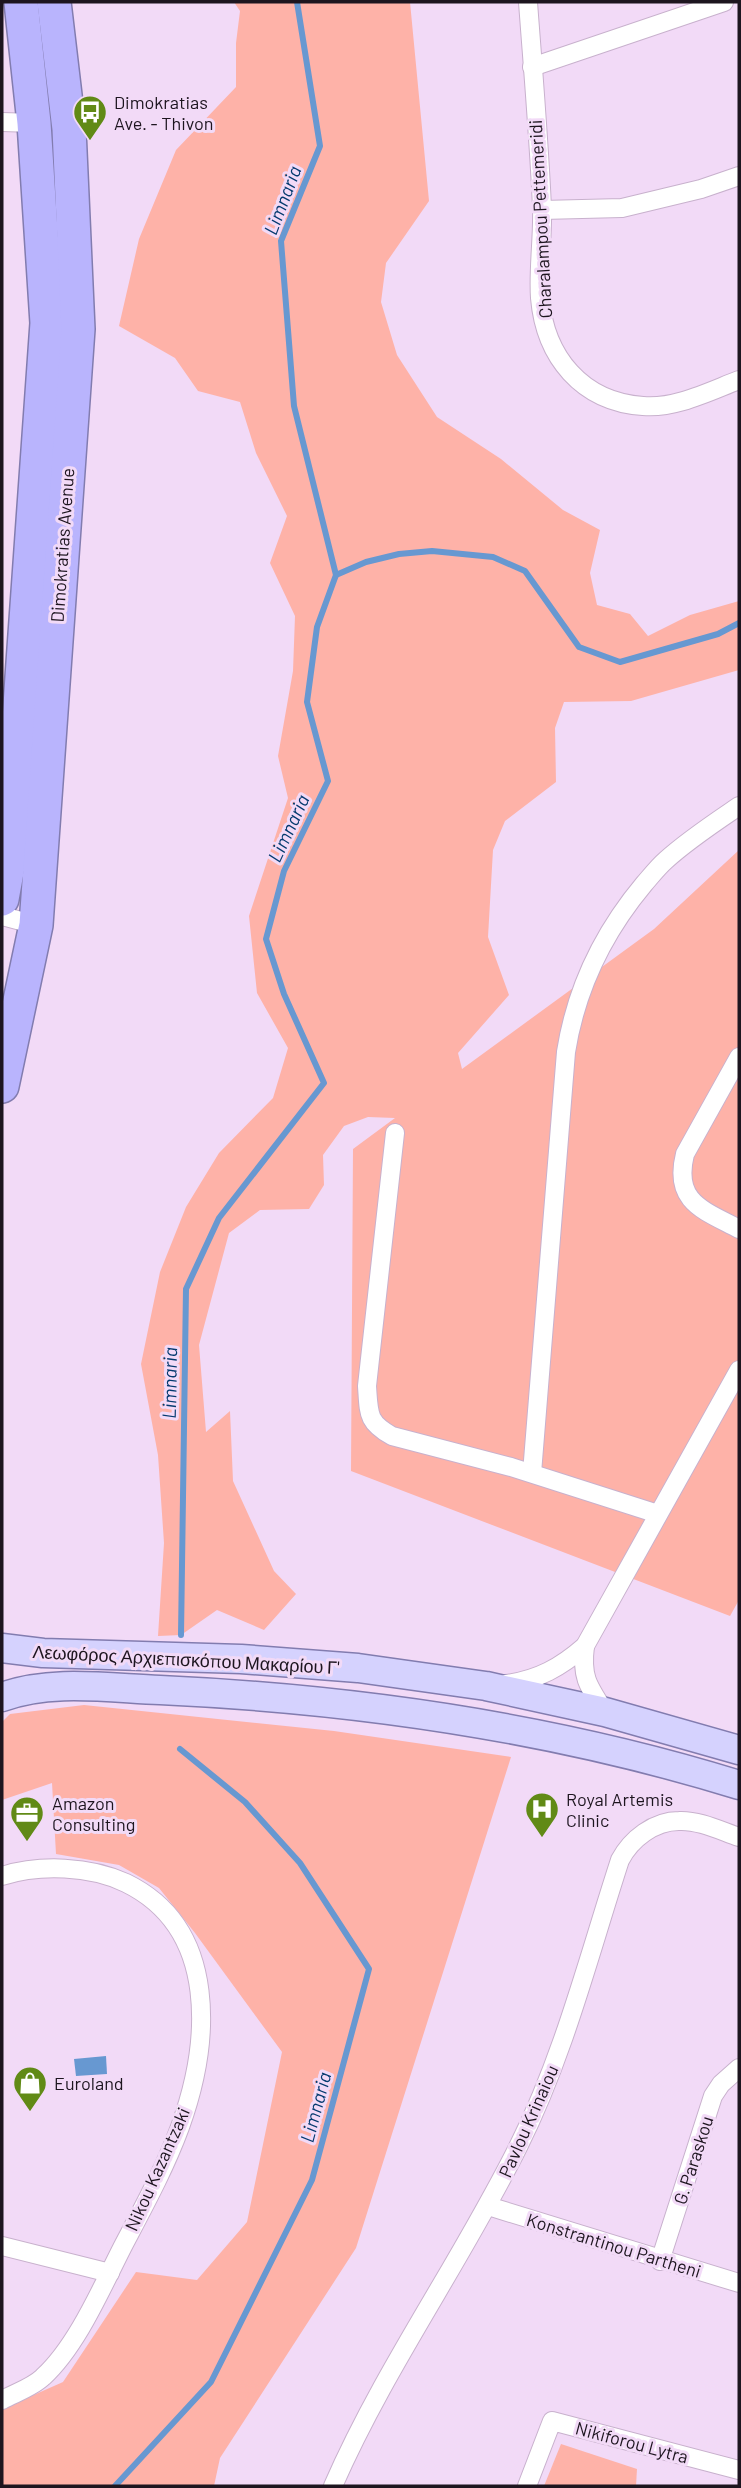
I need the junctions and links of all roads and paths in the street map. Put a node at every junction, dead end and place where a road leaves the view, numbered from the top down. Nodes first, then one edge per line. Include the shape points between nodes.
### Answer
1 (21, 2) edge
2 (54, 2) edge
3 (528, 2) edge
4 (723, 2) edge
5 (701, 6) edge
6 (532, 66) junction
7 (18, 122) edge
8 (739, 176) edge
9 (542, 210) junction
10 (739, 380) edge
11 (739, 806) edge
12 (5, 865) edge
13 (2, 900) edge
14 (2, 916) edge
15 (36, 925) junction
16 (739, 1057) edge
17 (2, 1086) edge
18 (395, 1133) dead end
19 (739, 1229) edge
20 (739, 1370) edge
21 (531, 1473) junction
22 (658, 1514) junction
23 (585, 1646) junction
24 (2, 1648) edge
25 (486, 1686) junction
26 (2, 1697) edge
27 (605, 1712) junction
28 (739, 1750) edge
29 (739, 1785) edge
30 (739, 1837) edge
31 (2, 1876) edge
32 (739, 2068) edge
33 (488, 2206) junction
34 (2, 2246) edge
35 (660, 2261) junction
36 (110, 2273) junction
37 (739, 2283) edge
38 (2, 2400) edge
39 (739, 2470) edge
40 (333, 2486) edge
41 (527, 2486) edge

1 - 7 highway, Dimokratias Avenue
2 - 15 highway, Dimokratias Avenue via 69,129 78,329
3 - 6 street, Charalampou Pettemeridi
4 - 5 street
5 - 6 street
6 - 9 street, Charalampou Pettemeridi
7 - 12 highway, Dimokratias Avenue via 47,323
8 - 9 street via 622,208
9 - 10 street, Charalampou Pettemeridi via 540,298 545,328 558,358 577,380 606,399 644,407 698,396
11 - 21 street via 664,861 635,895 608,932 570,1024
12 - 13 highway, Dimokratias Avenue
14 - 15 street
15 - 17 highway, Dimokratias Avenue
16 - 19 street via 685,1154 681,1170 683,1186 694,1205
18 - 21 street via 367,1386 372,1420 393,1436
20 - 22 street
21 - 22 street
22 - 23 street
23 - 25 street via 565,1664 536,1679
23 - 27 street via 584,1677
24 - 25 main road, Λεωφόρος Αρχιεπισκόπου Μακαρίου Γ' via 358,1668
25 - 27 main road, Λεωφόρος Αρχιεπισκόπου Μακαρίου Γ'
26 - 29 main road, Λεωφόρος Αρχιεπισκόπου Μακαρίου Γ' via 38,1688 75,1687 347,1704 560,1740
27 - 28 main road, Λεωφόρος Αρχιεπισκόπου Μακαρίου Γ'
30 - 33 street, Pavlou Krinaiou via 679,1821 648,1831 626,1847 559,2051
31 - 36 street, Nikou Kazantzaki via 28,1870 81,1870 113,1877 143,1892 169,1916 187,1942 197,1976 202,2024 195,2077 179,2128
32 - 35 street, G. Paraskou via 713,2096
33 - 35 street, Konstrantinou Partheni
33 - 40 street, Pavlou Krinaiou via 368,2411
34 - 36 street
35 - 37 street, Konstrantinou Partheni
36 - 38 street, Nikou Kazantzaki via 66,2351 42,2379
39 - 41 street, Nikiforou Lytra via 552,2421

